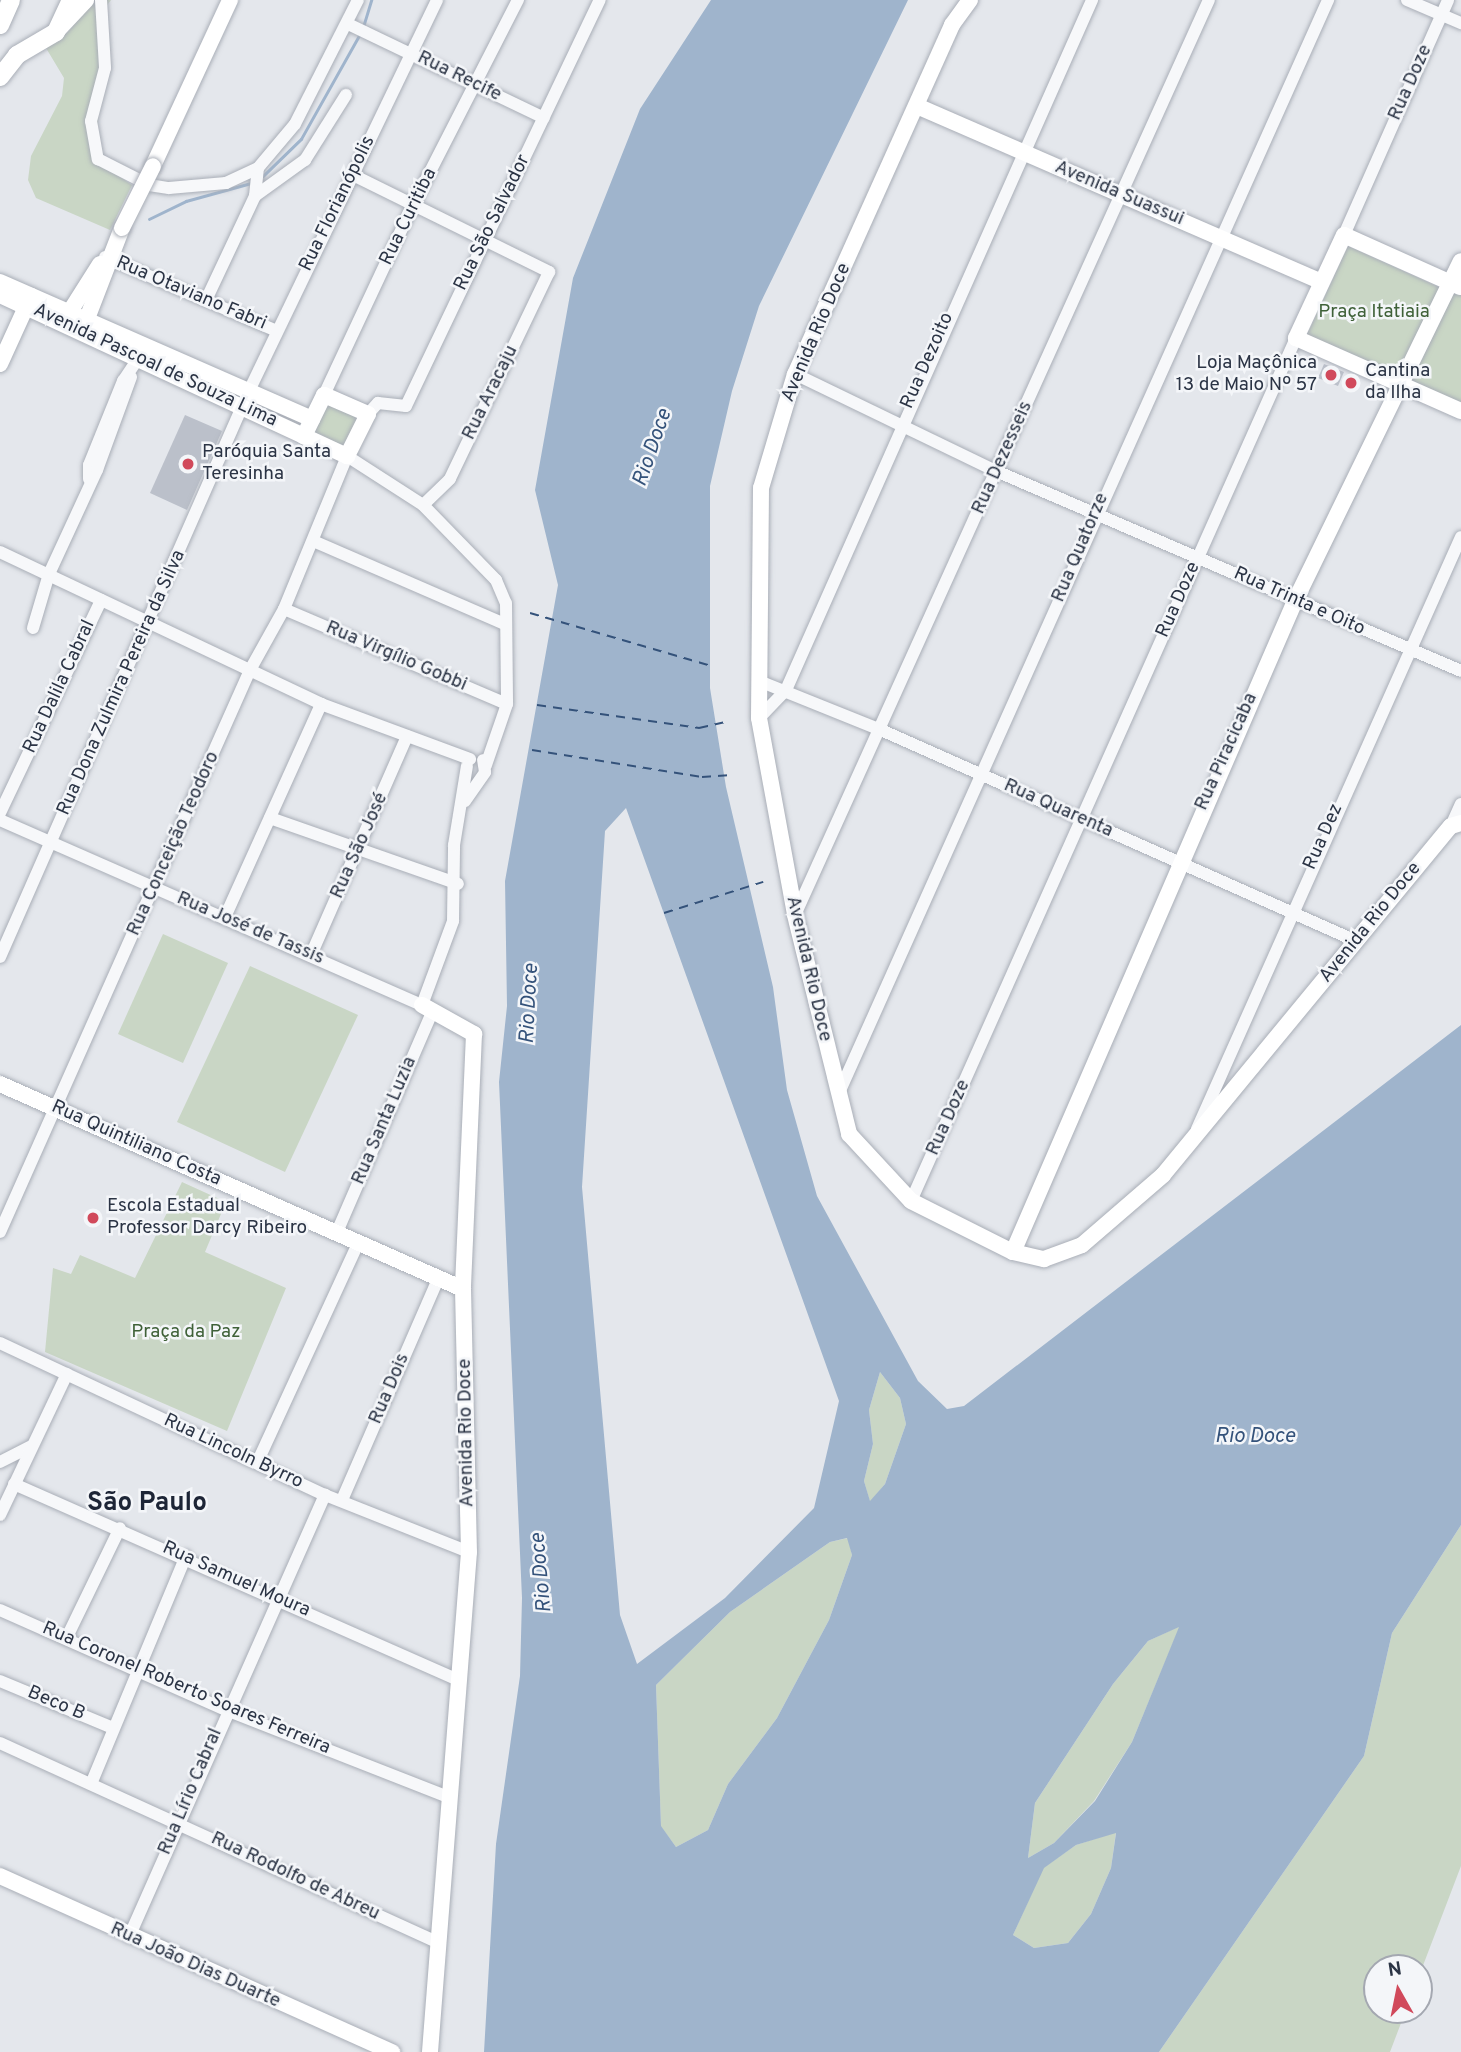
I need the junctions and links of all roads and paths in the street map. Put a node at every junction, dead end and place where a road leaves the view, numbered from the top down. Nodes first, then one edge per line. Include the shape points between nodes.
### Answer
1 (11, 0) edge
2 (71, 0) edge
3 (86, 0) edge
4 (101, 0) edge
5 (230, 0) edge
6 (358, 0) edge
7 (437, 0) edge
8 (518, 0) edge
9 (600, 0) edge
10 (970, 0) edge
11 (1092, 0) edge
12 (1209, 0) edge
13 (1328, 0) edge
14 (1407, 0) edge
15 (1448, 0) edge
16 (1441, 14) junction
17 (1461, 23) edge
18 (348, 24) junction
19 (0, 25) edge
20 (56, 32) junction
21 (411, 53) junction
22 (0, 77) edge
23 (476, 86) junction
24 (346, 95) dead end
25 (917, 106) junction
26 (544, 118) junction
27 (1022, 152) junction
28 (258, 168) junction
29 (352, 175) junction
30 (1122, 195) junction
31 (255, 196) junction
32 (412, 207) junction
33 (1344, 235) junction
34 (1219, 237) junction
35 (485, 239) junction
36 (110, 254) junction
37 (1461, 261) edge
38 (0, 282) edge
39 (1321, 282) junction
40 (1456, 285) edge
41 (0, 295) edge
42 (207, 298) junction
43 (29, 301) junction
44 (78, 321) junction
45 (277, 331) junction
46 (1296, 338) junction
47 (142, 353) junction
48 (0, 364) edge
49 (795, 374) junction
50 (1402, 385) junction
51 (248, 393) junction
52 (324, 395) junction
53 (242, 409) junction
54 (1461, 411) edge
55 (368, 414) junction
56 (312, 419) junction
57 (899, 425) junction
58 (304, 436) junction
59 (347, 456) junction
60 (996, 471) junction
61 (423, 505) junction
62 (1097, 511) junction
63 (1461, 537) edge
64 (313, 541) junction
65 (0, 552) edge
66 (1198, 556) junction
67 (49, 574) junction
68 (101, 600) junction
69 (1295, 601) junction
70 (284, 609) junction
71 (151, 621) junction
72 (505, 624) junction
73 (33, 628) dead end
74 (1409, 650) junction
75 (250, 670) junction
76 (1461, 671) edge
77 (759, 681) junction
78 (786, 690) junction
79 (321, 704) junction
80 (507, 704) junction
81 (759, 718) junction
82 (881, 730) junction
83 (407, 736) junction
84 (469, 763) junction
85 (486, 765) junction
86 (983, 776) junction
87 (479, 777) junction
88 (1461, 804) edge
89 (461, 807) junction
90 (0, 813) edge
91 (270, 818) junction
92 (1083, 819) junction
93 (0, 820) edge
94 (1456, 824) edge
95 (53, 840) junction
96 (360, 848) junction
97 (1177, 864) junction
98 (458, 884) junction
99 (156, 889) junction
100 (1289, 914) junction
101 (795, 915) junction
102 (225, 917) junction
103 (1356, 942) junction
104 (311, 955) junction
105 (0, 957) edge
106 (428, 1008) junction
107 (0, 1084) edge
108 (837, 1097) junction
109 (53, 1107) junction
110 (1192, 1139) junction
111 (911, 1201) junction
112 (0, 1232) edge
113 (337, 1232) junction
114 (358, 1243) junction
115 (1013, 1252) junction
116 (439, 1277) junction
117 (463, 1289) junction
118 (0, 1343) edge
119 (66, 1374) junction
120 (30, 1447) junction
121 (0, 1462) edge
122 (257, 1463) junction
123 (14, 1485) junction
124 (325, 1495) junction
125 (342, 1500) junction
126 (0, 1514) edge
127 (120, 1528) junction
128 (469, 1552) junction
129 (186, 1556) junction
130 (276, 1598) junction
131 (0, 1610) edge
132 (67, 1637) junction
133 (138, 1671) junction
134 (456, 1679) junction
135 (0, 1681) edge
136 (226, 1710) junction
137 (113, 1728) junction
138 (0, 1743) edge
139 (91, 1784) junction
140 (450, 1798) junction
141 (178, 1822) junction
142 (0, 1876) edge
143 (129, 1937) junction
144 (437, 1942) junction
145 (392, 2052) edge
146 (430, 2052) edge

1 - 19 main road
2 - 20 main road
3 - 20 street
4 - 28 street via 105,68 91,121 98,159 149,185 169,188 226,183
5 - 36 street, bridge
6 - 18 street
7 - 21 street, Rua Florianópolis
8 - 23 street, Rua Curitiba
9 - 26 street, Rua São Salvador
10 - 25 street, Avenida Rio Doce via 952,25
11 - 27 street, Rua Dezoito
12 - 30 street, Rua Dezesseis
13 - 34 street, Rua Quatorze
14 - 16 street
15 - 16 street, Rua Doze
16 - 17 street
16 - 33 street, Rua Doze
18 - 21 street, Rua Recife
18 - 28 street via 295,124
20 - 22 main road via 17,55
21 - 23 street, Rua Recife
21 - 29 street, Rua Florianópolis
23 - 26 street, Rua Recife
23 - 32 street, Rua Curitiba
24 - 31 street via 305,160 287,178
25 - 27 street, Avenida Suassui
25 - 49 street, Avenida Rio Doce
26 - 35 street, Rua São Salvador
27 - 30 street, Avenida Suassui
27 - 57 street, Rua Dezoito
28 - 31 street
29 - 32 street
29 - 45 street, Rua Florianópolis
30 - 34 street, Avenida Suassui
30 - 60 street, Rua Dezesseis
31 - 42 street
32 - 35 street
32 - 52 street, Rua Curitiba
33 - 39 street, Rua Doze
33 - 40 street
34 - 39 street, Avenida Suassui
34 - 62 street, Rua Quatorze
35 - 55 street, Rua São Salvador via 406,406 378,403
35 - 61 street, Rua Aracaju via 548,272 450,479
36 - 42 street, Rua Otaviano Fabri
36 - 44 street
37 - 40 street, Rua Piracicaba
38 - 43 street, Avenida Pascoal de Souza Lima
39 - 46 street, Rua Doze
40 - 50 street, Rua Piracicaba
41 - 43 street, Avenida Pascoal de Souza Lima
42 - 45 street, Rua Otaviano Fabri
43 - 44 street, Avenida Pascoal de Souza Lima
43 - 44 street, Avenida Pascoal de Souza Lima
43 - 48 street
44 - 47 street, Avenida Pascoal de Souza Lima
45 - 51 street, Rua Florianópolis
46 - 50 street
46 - 66 street, Rua Doze
47 - 51 street, Avenida Pascoal de Souza Lima
47 - 53 street, Avenida Pascoal de Souza Lima
47 - 67 street via 131,377 123,381
49 - 57 street, Rua Trinta e Oito
49 - 77 street, Avenida Rio Doce via 761,488
50 - 54 street
50 - 69 street, Rua Piracicaba
51 - 53 street, Rua Florianópolis
51 - 56 street, Avenida Pascoal de Souza Lima
52 - 55 street
52 - 56 street, Rua Curitiba
53 - 58 street, Avenida Pascoal de Souza Lima
53 - 71 street, Rua Dona Zulmira Pereira da Silva
55 - 59 street
56 - 58 street, Rua Curitiba
57 - 60 street, Rua Trinta e Oito
57 - 78 street, Rua Dezoito
58 - 59 street, Avenida Pascoal de Souza Lima
59 - 61 street
59 - 64 street, Rua Conceição Teodoro
60 - 62 street, Rua Trinta e Oito
60 - 82 street, Rua Dezesseis
61 - 72 street via 496,580 506,603
62 - 66 street, Rua Trinta e Oito
62 - 86 street, Rua Quatorze
63 - 74 street, Rua Dez
64 - 70 street, Rua Conceição Teodoro
64 - 72 street
65 - 67 street
66 - 69 street, Rua Trinta e Oito
66 - 92 street, Rua Doze
67 - 68 street
67 - 73 street
68 - 71 street
68 - 90 street, Rua Dalila Cabral
69 - 74 street, Rua Trinta e Oito
69 - 97 street, Rua Piracicaba
70 - 75 street, Rua Conceição Teodoro
70 - 80 street, Rua Virgílio Gobbi
71 - 75 street
71 - 95 street, Rua Dona Zulmira Pereira da Silva
72 - 80 street
74 - 76 street, Rua Trinta e Oito
74 - 100 street, Rua Dez
75 - 79 street
75 - 99 street, Rua Conceição Teodoro
77 - 78 street, Rua Quarenta
77 - 81 street, Avenida Rio Doce
78 - 81 street, Rua Dezoito
78 - 82 street, Rua Quarenta
79 - 83 street
79 - 91 street
80 - 85 street
81 - 101 street, Avenida Rio Doce
82 - 86 street, Rua Quarenta
82 - 101 street, Rua Dezesseis
83 - 84 street
83 - 96 street, Rua São José
84 - 85 street via 478,757
84 - 87 street via 469,773
84 - 89 street
85 - 87 street
86 - 92 street, Rua Quarenta
86 - 108 street, Rua Quatorze
87 - 89 street
88 - 94 street
89 - 98 street via 454,845
91 - 96 street
91 - 102 street
92 - 97 street, Rua Quarenta
92 - 111 street, Rua Doze
93 - 95 street, Rua José de Tassis
94 - 103 street, Avenida Rio Doce
95 - 99 street, Rua José de Tassis
95 - 105 street, Rua Dona Zulmira Pereira da Silva
96 - 98 street
96 - 104 street, Rua São José
97 - 100 street, Rua Quarenta
97 - 115 street, Rua Piracicaba
98 - 106 street via 453,921
99 - 102 street, Rua José de Tassis
99 - 109 street, Rua Conceição Teodoro
100 - 103 street, Rua Quarenta
100 - 110 street, Rua Dez
101 - 108 street, Avenida Rio Doce
102 - 104 street, Rua José de Tassis
103 - 110 street, Avenida Rio Doce
104 - 106 street, Rua José de Tassis
106 - 113 street, Rua Santa Luzia
106 - 117 street, Avenida Rio Doce via 474,1034
107 - 109 street, Rua Quintiliano Costa
108 - 111 street, Avenida Rio Doce via 860,1149
109 - 112 street, Rua Conceição Teodoro
109 - 113 street, Rua Quintiliano Costa
110 - 115 street, Avenida Rio Doce via 1163,1175 1082,1245 1044,1259
111 - 115 street, Avenida Rio Doce
113 - 114 street, Rua Quintiliano Costa
114 - 116 street, Rua Quintiliano Costa
114 - 122 street
116 - 117 street, Rua Quintiliano Costa
116 - 125 street, Rua Dois
117 - 128 street, Avenida Rio Doce
118 - 119 street, Rua Lincoln Byrro
119 - 120 street
119 - 122 street, Rua Lincoln Byrro
120 - 121 street
120 - 123 street
122 - 124 street, Rua Lincoln Byrro
123 - 126 street
123 - 127 street, Rua Samuel Moura
124 - 125 street, Rua Lincoln Byrro
124 - 130 street, Rua Lírio Cabral
125 - 128 street, Rua Lincoln Byrro
127 - 129 street, Rua Samuel Moura
127 - 132 street
128 - 134 street, Avenida Rio Doce
129 - 130 street, Rua Samuel Moura
129 - 133 street
130 - 134 street, Rua Samuel Moura
130 - 136 street, Rua Lírio Cabral
131 - 132 street, Rua Coronel Roberto Soares Ferreira
132 - 133 street, Rua Coronel Roberto Soares Ferreira
133 - 136 street, Rua Coronel Roberto Soares Ferreira
133 - 137 street
134 - 140 street, Avenida Rio Doce
135 - 137 street, Beco B
136 - 140 street, Rua Coronel Roberto Soares Ferreira
136 - 141 street, Rua Lírio Cabral
137 - 139 street
138 - 139 street, Rua Rodolfo de Abreu
139 - 141 street, Rua Rodolfo de Abreu
140 - 144 street, Avenida Rio Doce
141 - 143 street, Rua Lírio Cabral
141 - 144 street, Rua Rodolfo de Abreu
142 - 143 street, Rua João Dias Duarte
143 - 145 street, Rua João Dias Duarte
144 - 146 street, Avenida Rio Doce

